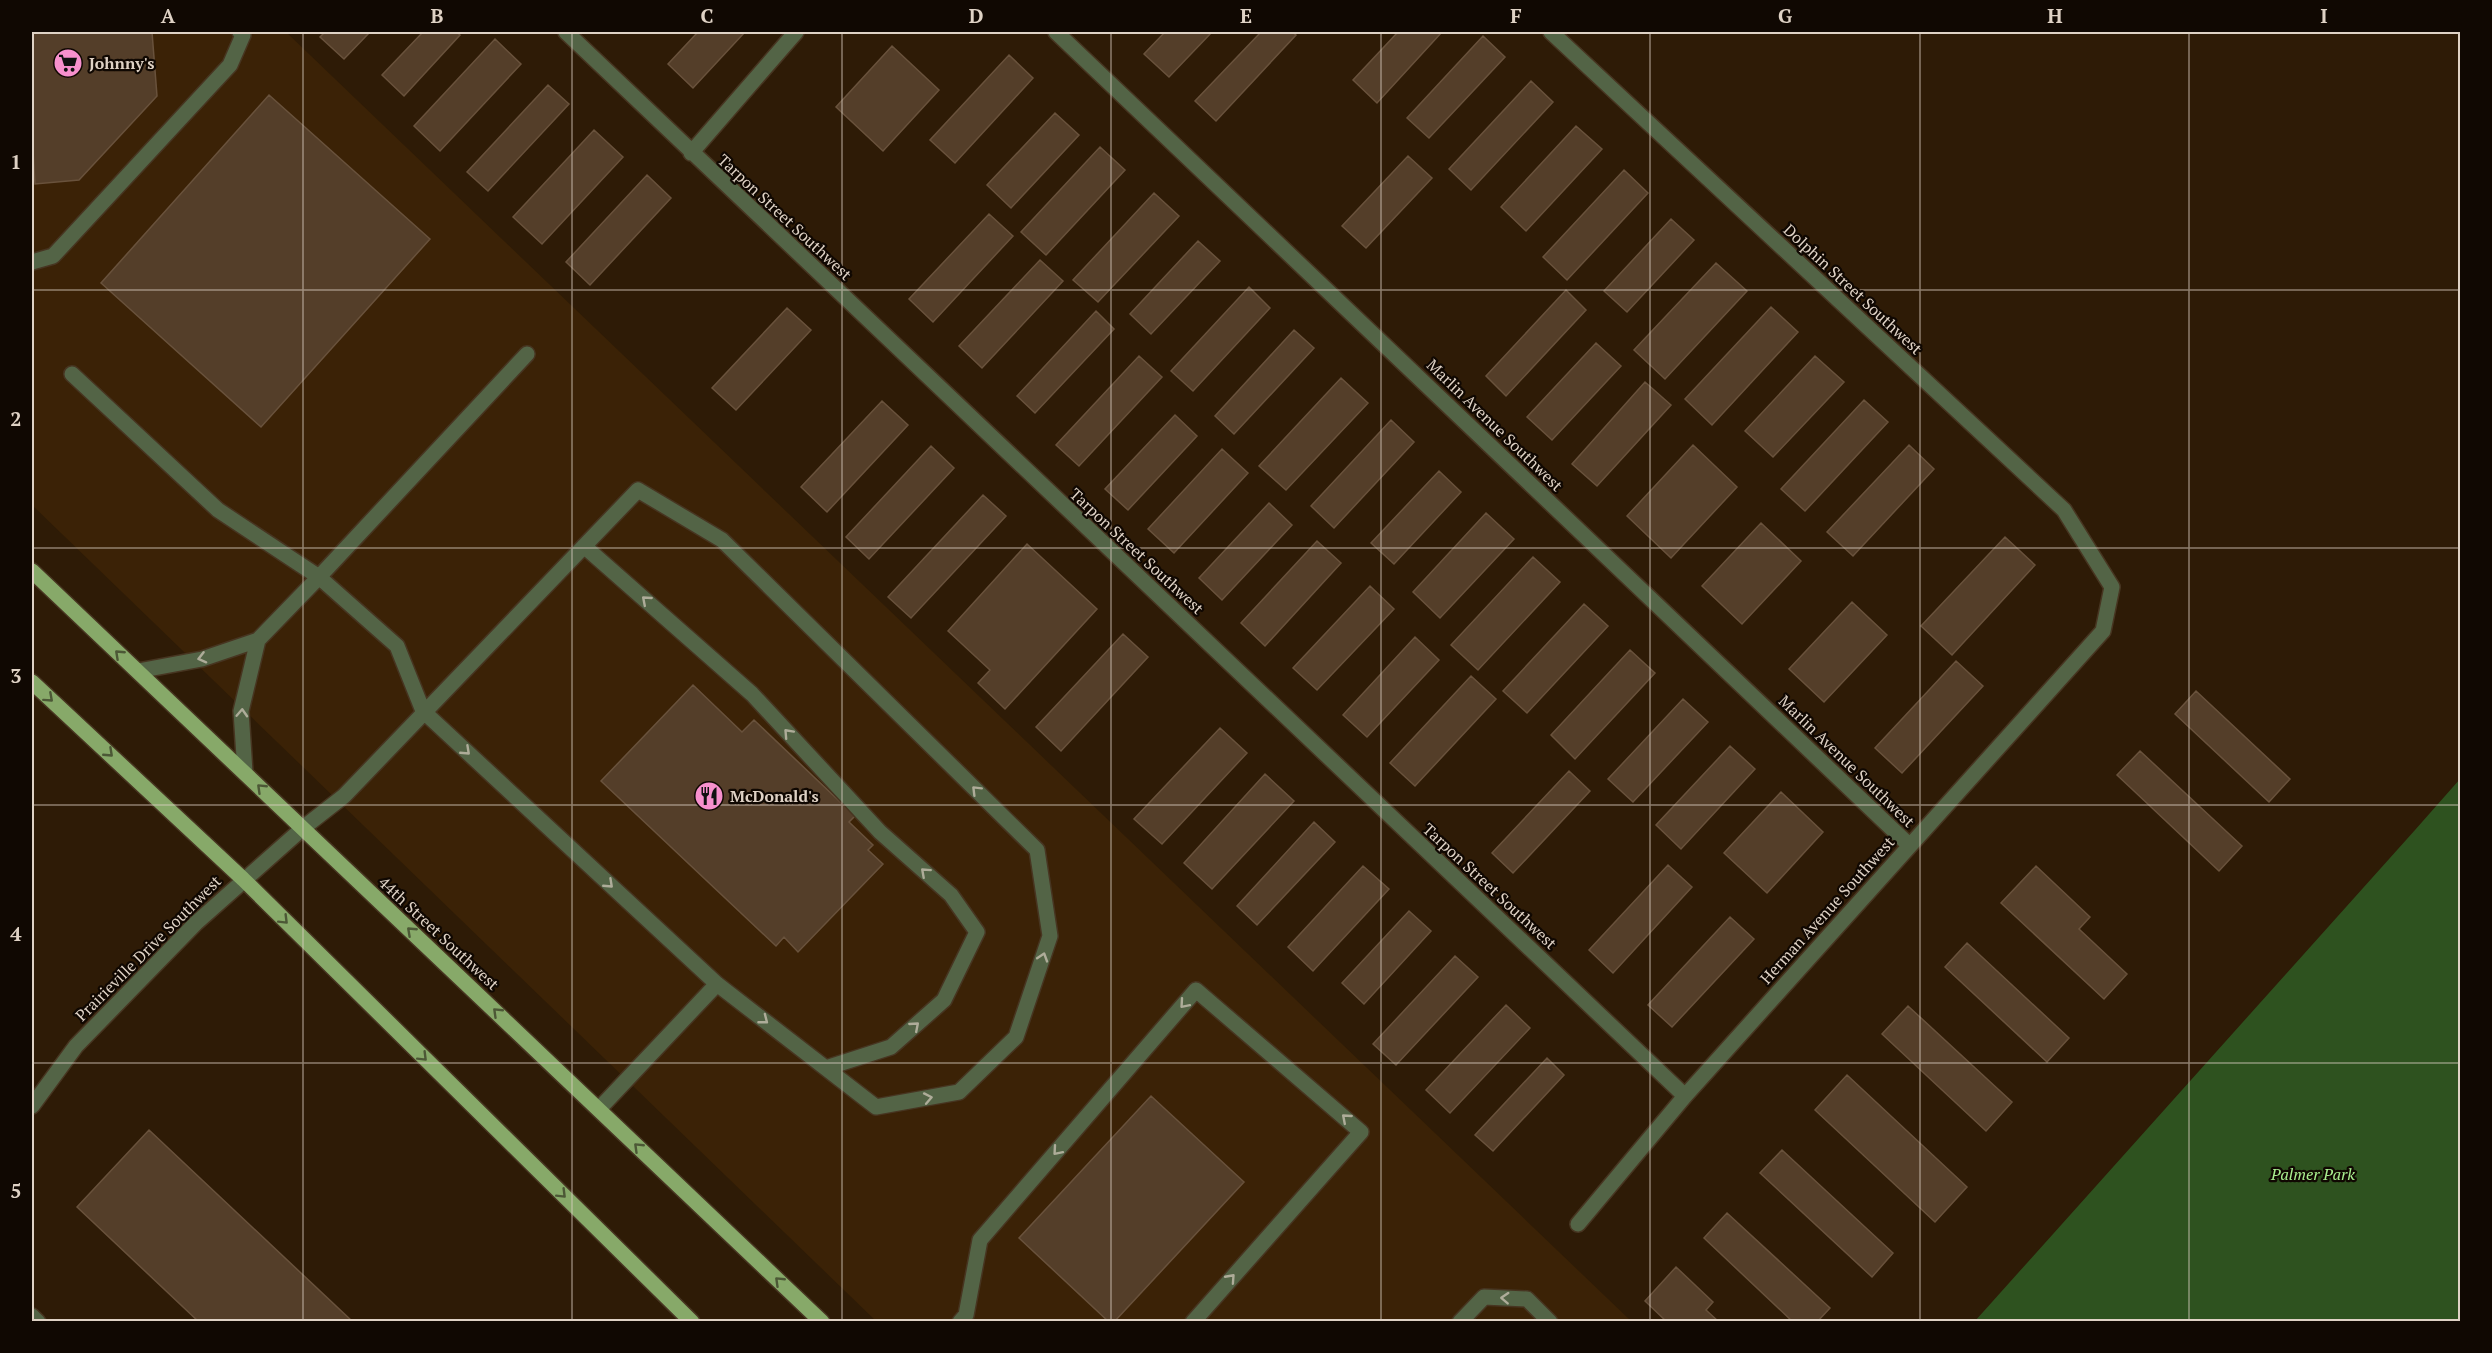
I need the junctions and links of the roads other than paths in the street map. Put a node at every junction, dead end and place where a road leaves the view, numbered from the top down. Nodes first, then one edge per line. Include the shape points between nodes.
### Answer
1 (240, 32) edge
2 (566, 32) edge
3 (796, 32) edge
4 (1056, 32) edge
5 (1551, 32) edge
6 (691, 153) junction
7 (32, 262) edge
8 (527, 354) dead end
9 (72, 374) dead end
10 (584, 546) junction
11 (32, 571) edge
12 (319, 577) junction
13 (2112, 587) joint
14 (258, 640) junction
15 (138, 671) junction
16 (32, 682) edge
17 (423, 711) junction
18 (245, 772) junction
19 (303, 828) junction
20 (1909, 845) junction
21 (243, 879) junction
22 (717, 984) junction
23 (826, 1068) junction
24 (1685, 1096) junction
25 (32, 1106) edge
26 (599, 1109) junction
27 (1578, 1224) dead end
28 (32, 1316) edge
29 (966, 1319) edge
30 (38, 1322) edge
31 (692, 1322) edge
32 (822, 1322) edge
33 (1193, 1322) edge
34 (1461, 1322) edge
35 (1550, 1322) edge

1 - 7 street via 243,35 230,65 53,256
2 - 6 street, Tarpon Street Southwest
3 - 6 street
4 - 20 street, Marlin Avenue Southwest
5 - 13 street, Dolphin Street Southwest via 2064,510
6 - 24 street, Tarpon Street Southwest
8 - 12 street
9 - 12 street via 218,510
10 - 17 street, Prairieville Drive Southwest
23 -> 10 street via 891,1047 944,1000 977,932 951,895 880,832 752,694
23 -> 10 street, Prairieville Drive Southwest via 876,1107 959,1092 1017,1038 1050,936 1037,850 722,540 638,490
15 -> 11 main road, 44th Street Southwest
12 - 14 street
12 - 17 street via 397,646
13 - 20 street, Herman Avenue Southwest via 2103,631
14 -> 15 street via 202,659
18 -> 14 street via 241,711
15 - 18 main road, 44th Street Southwest
16 -> 21 main road
17 - 19 street, Prairieville Drive Southwest via 344,796
17 -> 22 street
19 -> 18 main road, 44th Street Southwest
19 - 21 street, Prairieville Drive Southwest
26 -> 19 main road, 44th Street Southwest
20 - 24 street, Herman Avenue Southwest
21 - 25 street, Prairieville Drive Southwest via 76,1046
21 -> 31 main road
22 -> 23 street
22 - 26 street
24 - 27 street, Herman Avenue Southwest
32 -> 26 main road, 44th Street Southwest
28 - 30 street
33 -> 29 street via 1361,1132 1196,990 980,1240
35 -> 34 street via 1527,1299 1484,1297

